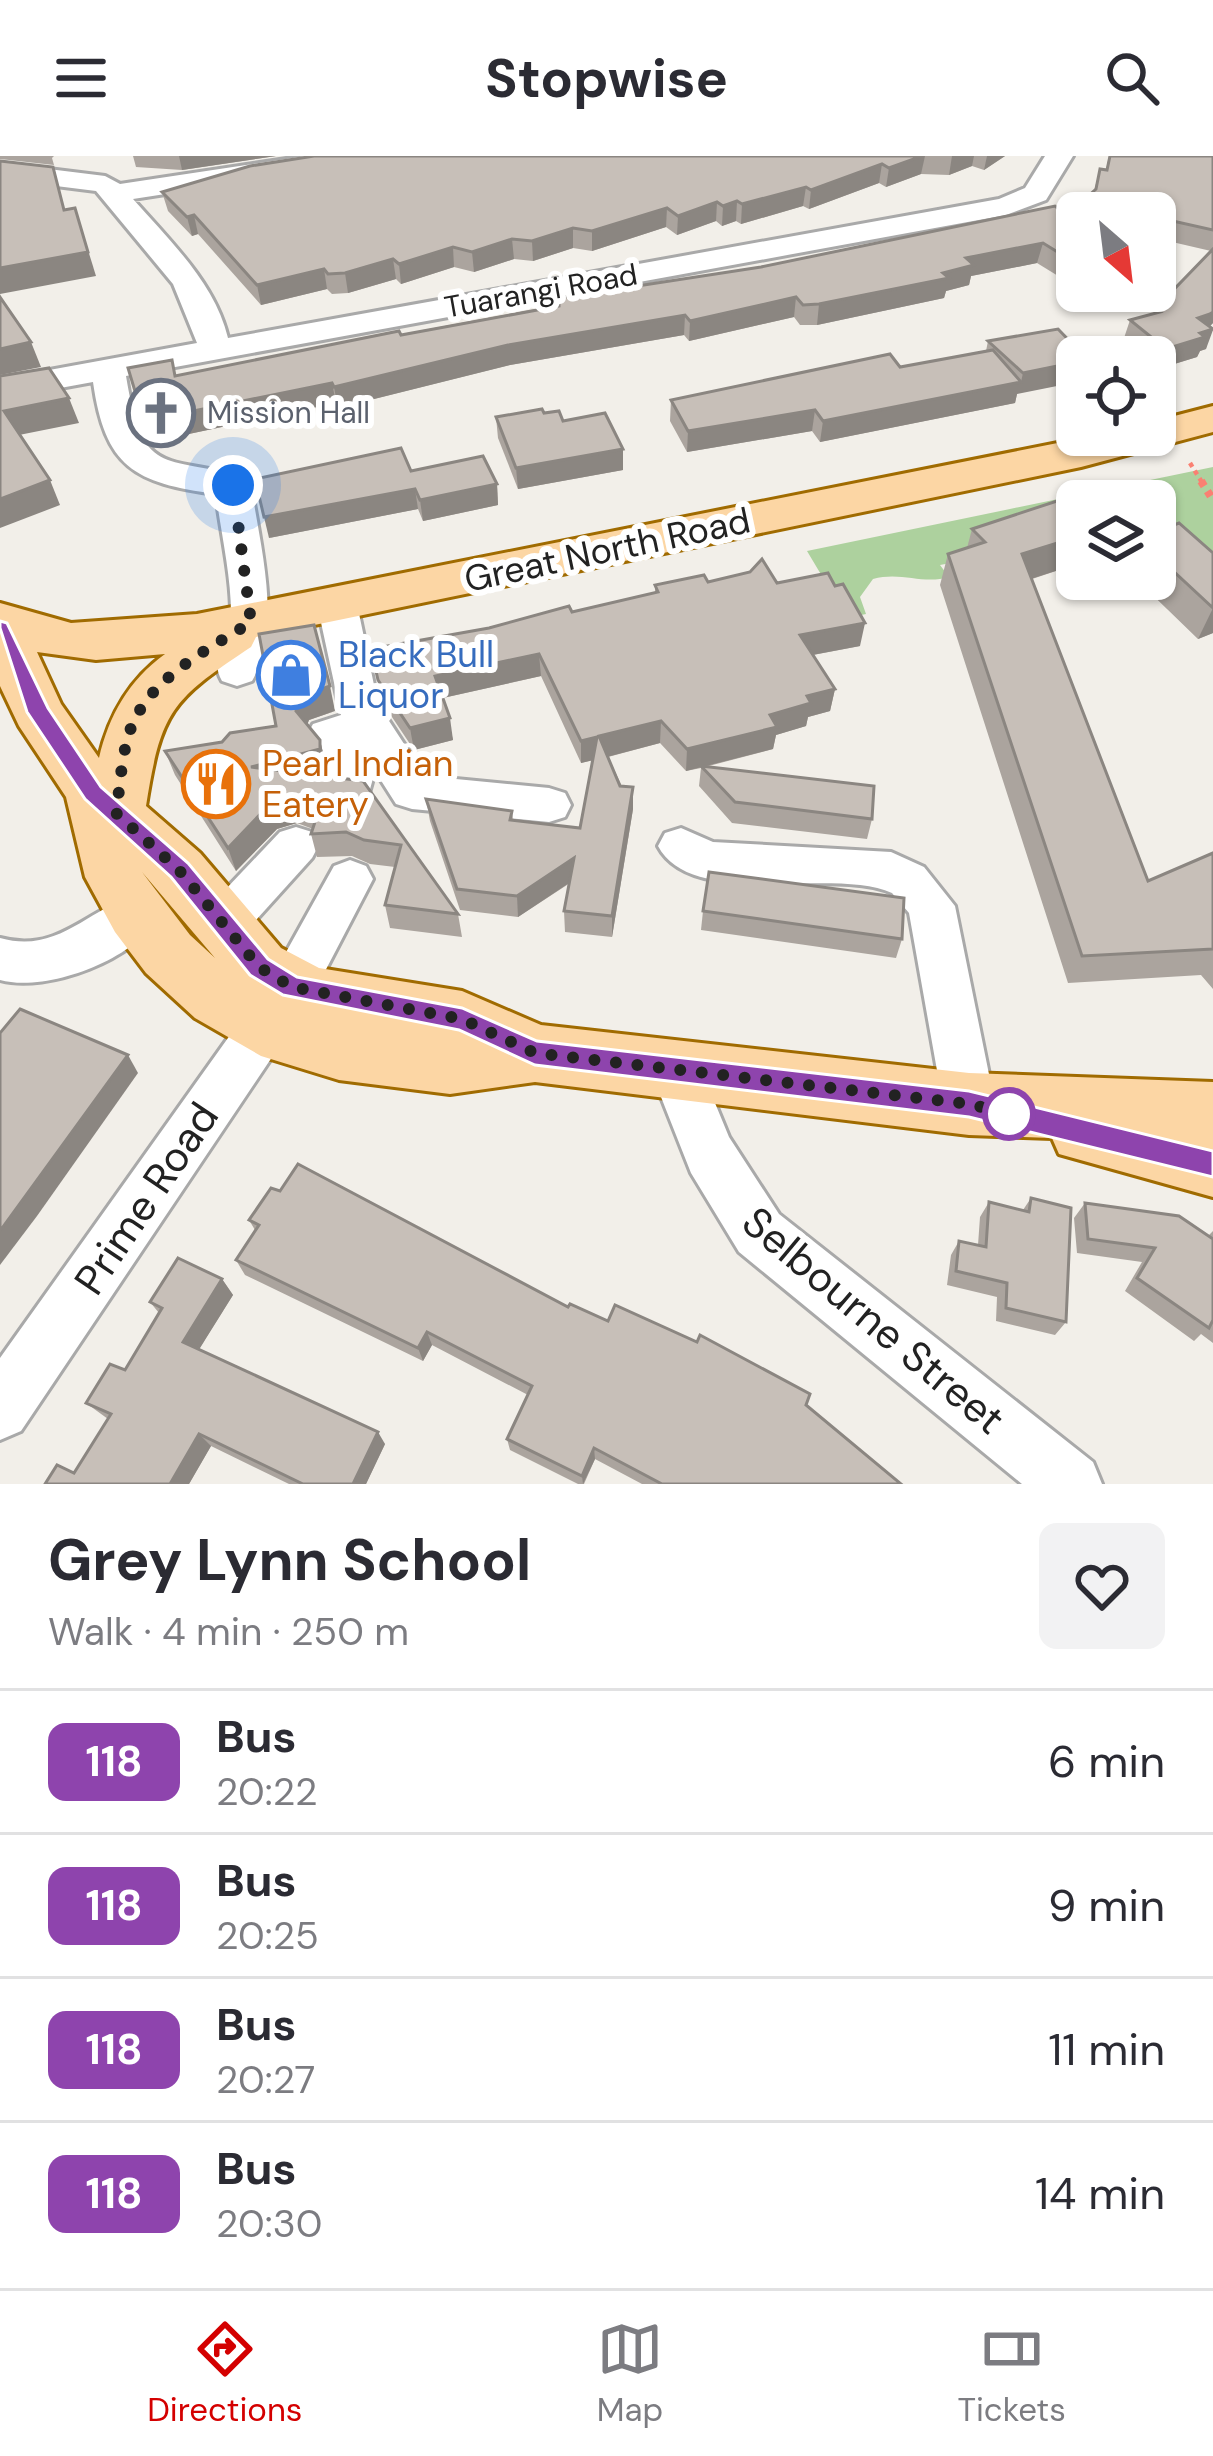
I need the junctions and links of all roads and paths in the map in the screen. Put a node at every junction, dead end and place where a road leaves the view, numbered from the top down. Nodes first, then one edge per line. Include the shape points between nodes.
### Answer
1 (359, 156) edge
2 (1026, 156) edge
3 (1059, 156) edge
4 (0, 171) edge
5 (112, 194) junction
6 (213, 340) junction
7 (108, 370) junction
8 (0, 389) edge
9 (1213, 419) edge
10 (1190, 463) dead end
11 (1213, 500) edge
12 (337, 604) junction
13 (0, 624) edge
14 (244, 646) junction
15 (343, 731) junction
16 (353, 781) edge
17 (130, 792) junction
18 (549, 805) dead end
19 (296, 845) dead end
20 (681, 846) dead end
21 (350, 878) dead end
22 (136, 914) junction
23 (222, 925) junction
24 (0, 959) edge
25 (278, 1006) junction
26 (676, 1069) junction
27 (969, 1104) junction
28 (1213, 1113) edge
29 (1213, 1164) edge
30 (0, 1411) edge
31 (1070, 1484) edge

1 - 5 street
2 - 6 street via 1006,186
3 - 6 street, Tuarangi Road via 1040,191 1006,206
4 - 5 street via 105,184
5 - 6 street via 172,262
6 - 7 street, Tuarangi Road
7 - 8 street, Tuarangi Road
7 - 14 street via 119,440 144,465 170,479 233,485
9 - 12 main road, Great North Road via 1100,449
10 - 11 path
12 - 14 main road, Great North Road
12 - 15 street via 357,704
13 - 14 main road, Great North Road via 46,638
13 - 17 main road via 38,712
14 - 17 main road via 180,668 151,694 134,723
15 - 16 street
15 - 18 street via 412,792
17 - 22 main road via 146,868
17 - 23 main road
19 - 23 street
20 - 27 street via 706,860 891,871 908,880 931,906
21 - 25 street, Prime Road
22 - 24 street via 51,962 25,967
22 - 25 main road via 217,999
23 - 25 main road via 259,967
25 - 26 main road via 338,1051 450,1065 535,1053
25 - 30 street, Prime Road
26 - 27 main road
26 - 31 street, Selbourne Street via 710,1157 759,1233
27 - 28 main road
27 - 29 main road

